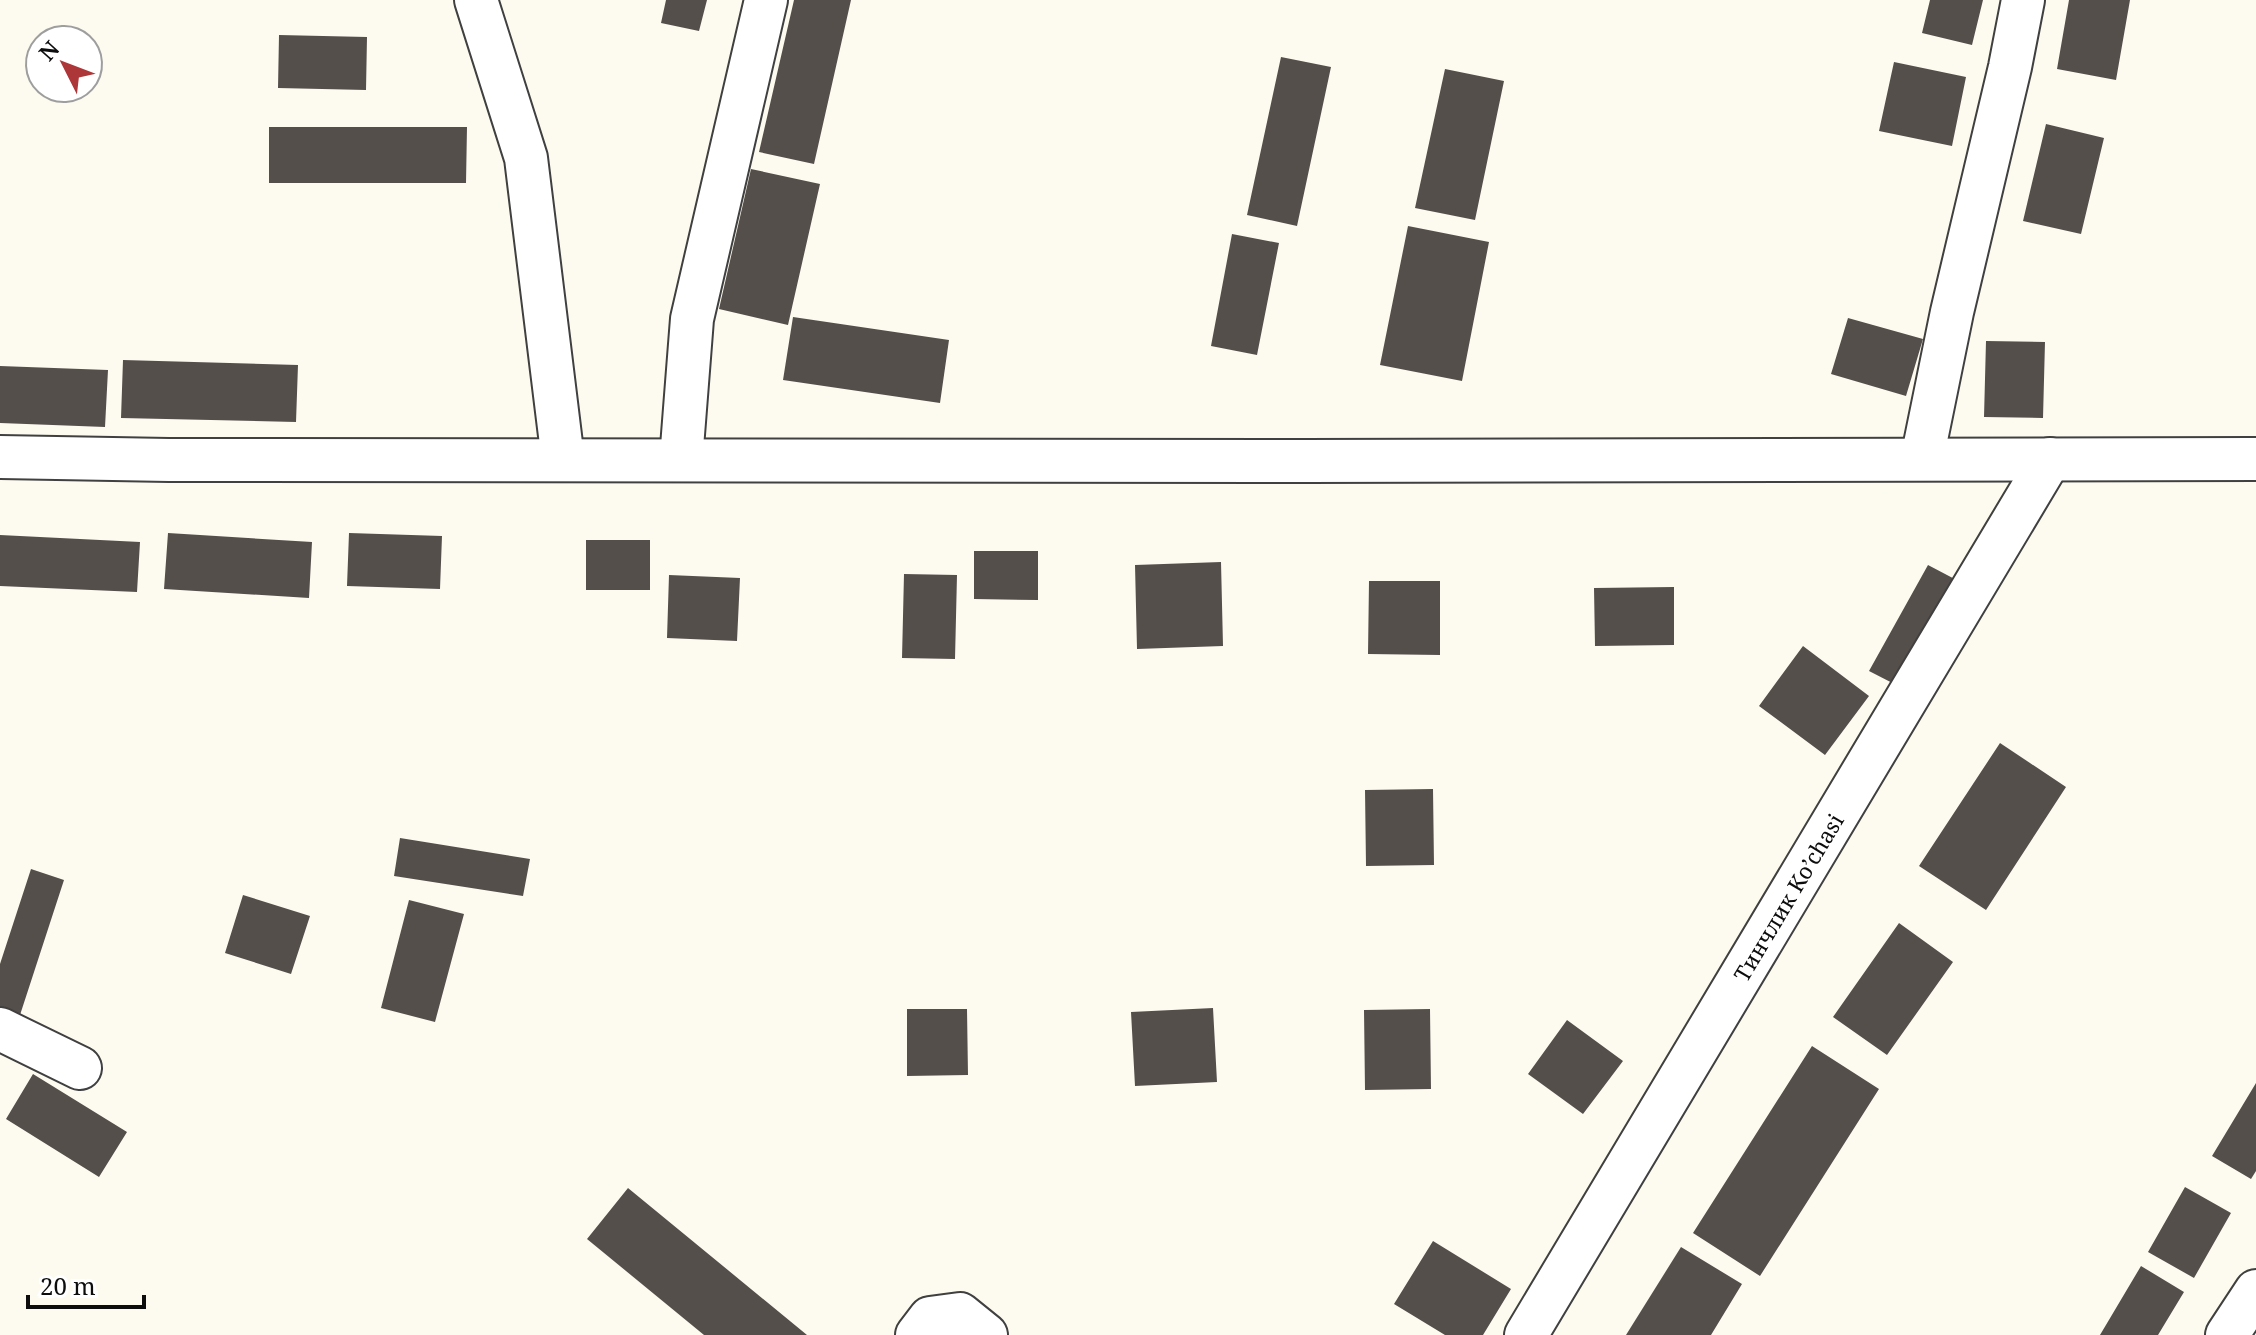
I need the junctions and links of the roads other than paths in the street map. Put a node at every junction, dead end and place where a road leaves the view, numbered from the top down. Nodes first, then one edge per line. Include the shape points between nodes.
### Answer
1 (476, 0) edge
2 (766, 0) edge
3 (2023, 0) edge
4 (0, 457) edge
5 (1922, 459) junction
6 (2050, 459) junction
7 (2256, 459) edge
8 (563, 460) junction
9 (681, 460) junction
10 (0, 1029) edge
11 (80, 1068) dead end
12 (2256, 1291) edge
13 (917, 1335) edge
14 (986, 1335) edge
15 (1526, 1335) edge
16 (2227, 1335) edge

1 - 8 street via 526,158
2 - 9 street via 692,319
3 - 5 street
4 - 8 street
5 - 6 street
5 - 9 street
6 - 7 street
6 - 15 street, Тинчлик Ko’chasi
8 - 9 street
10 - 11 street
12 - 16 street
13 - 14 street via 930,1318 960,1314

